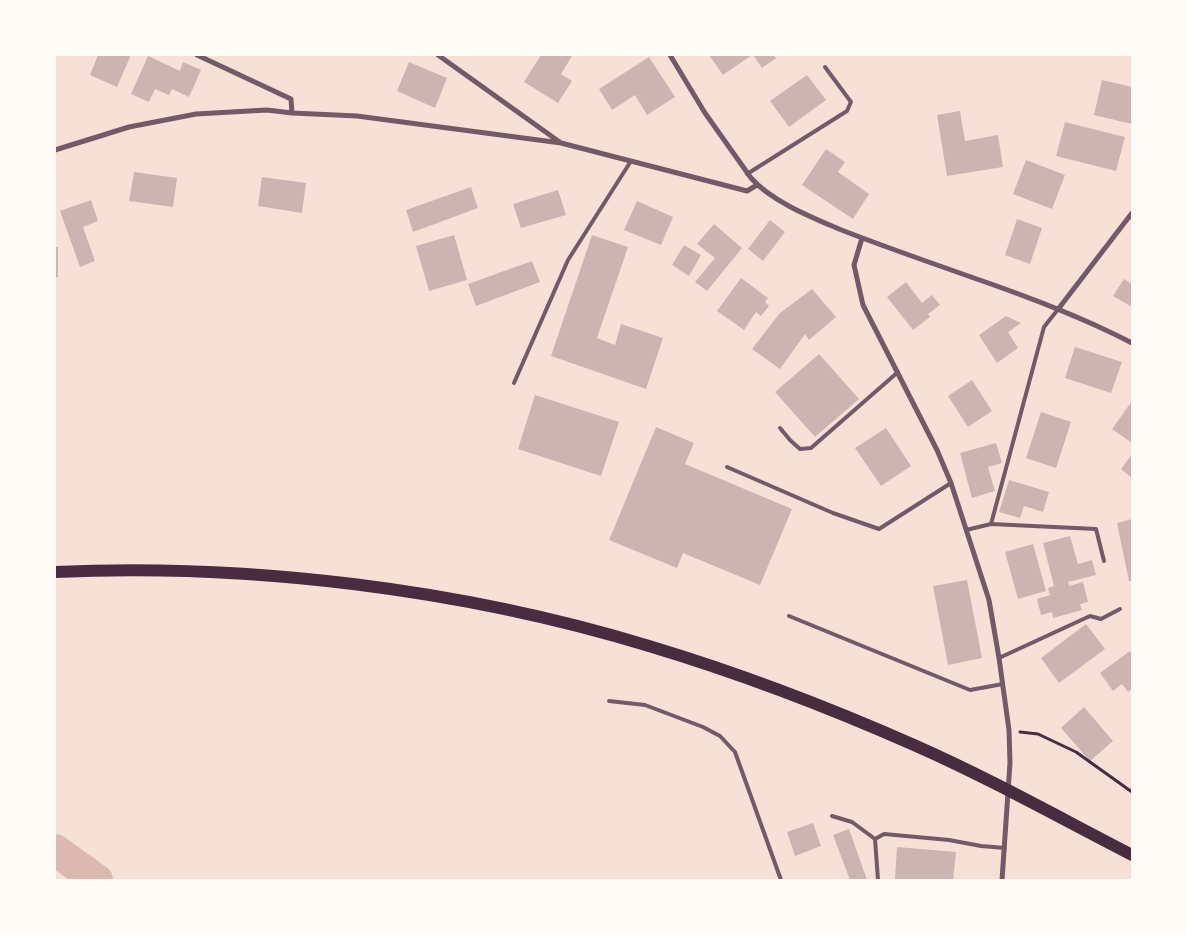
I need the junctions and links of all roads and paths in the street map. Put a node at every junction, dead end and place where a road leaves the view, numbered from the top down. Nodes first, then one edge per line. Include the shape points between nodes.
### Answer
1 (198, 55) edge
2 (438, 55) edge
3 (670, 55) edge
4 (826, 67) dead end
5 (292, 113) junction
6 (561, 143) junction
7 (55, 150) edge
8 (631, 161) junction
9 (748, 174) junction
10 (756, 185) junction
11 (1132, 213) edge
12 (862, 238) junction
13 (1059, 308) junction
14 (1132, 343) edge
15 (898, 372) junction
16 (514, 383) dead end
17 (780, 428) dead end
18 (727, 468) dead end
19 (951, 483) junction
20 (991, 524) junction
21 (966, 530) junction
22 (1104, 562) dead end
23 (55, 572) edge
24 (1120, 609) dead end
25 (789, 616) dead end
26 (1000, 658) junction
27 (1003, 684) junction
28 (609, 701) dead end
29 (1009, 730) junction
30 (1132, 792) edge
31 (832, 816) dead end
32 (874, 839) junction
33 (1005, 848) junction
34 (1132, 855) edge
35 (781, 880) edge
36 (878, 880) edge
37 (1002, 880) edge

1 - 5 street via 291,99
2 - 6 street
3 - 9 street via 705,113
4 - 9 lane via 850,102 847,111
5 - 6 street via 357,116
5 - 7 street via 267,110 196,114 129,127
6 - 8 street
8 - 10 street via 747,191
8 - 16 lane via 568,260
9 - 10 street
10 - 12 street via 800,213
11 - 13 street
12 - 13 street
12 - 15 street via 854,265 863,305
13 - 14 street
13 - 20 lane via 1044,326
15 - 17 lane via 811,448 800,449
15 - 19 street
18 - 19 lane via 878,529
19 - 21 street
20 - 21 lane
20 - 22 lane via 1096,529
21 - 26 street via 989,600
23 - 34 main road via 173,570 278,576 387,589 507,610 649,646 807,701 915,746
24 - 26 lane via 1101,619 1090,616
25 - 27 lane via 970,690
26 - 27 street
27 - 29 street
28 - 35 lane via 645,705 703,726 720,736 735,752
29 - 30 path via 1038,734 1076,752
29 - 33 street
31 - 32 lane via 852,822
32 - 33 lane via 884,834
32 - 36 lane
33 - 37 street

